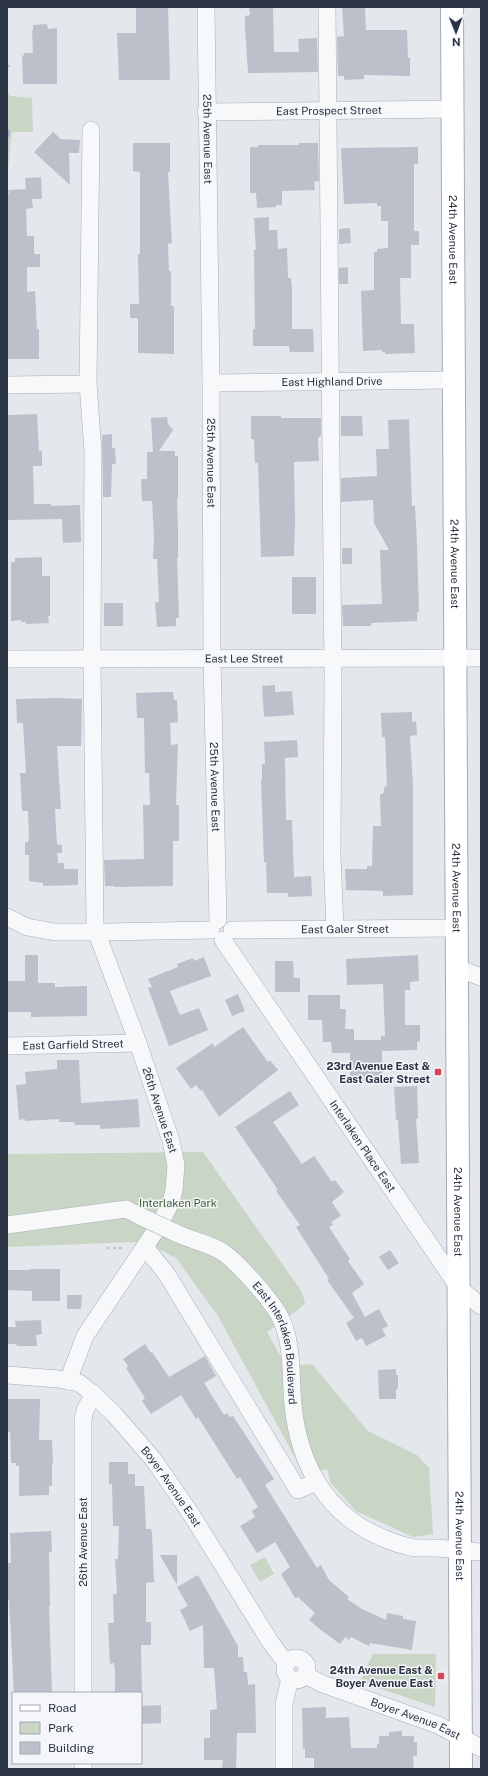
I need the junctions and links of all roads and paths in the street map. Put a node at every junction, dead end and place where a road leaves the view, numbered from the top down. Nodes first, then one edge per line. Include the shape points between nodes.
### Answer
1 (206, 7) edge
2 (327, 7) edge
3 (452, 7) edge
4 (452, 109) junction
5 (327, 111) junction
6 (206, 112) junction
7 (91, 130) dead end
8 (454, 380) junction
9 (331, 382) junction
10 (211, 383) junction
11 (88, 384) junction
12 (7, 385) edge
13 (92, 658) junction
14 (212, 658) junction
15 (333, 658) junction
16 (456, 658) junction
17 (481, 658) edge
18 (7, 659) edge
19 (7, 917) edge
20 (335, 928) junction
21 (457, 928) junction
22 (221, 930) junction
23 (98, 932) junction
24 (457, 968) junction
25 (481, 977) edge
26 (138, 1043) junction
27 (7, 1046) edge
28 (7, 1225) edge
29 (136, 1247) junction
30 (107, 1248) dead end
31 (459, 1288) junction
32 (481, 1306) edge
33 (7, 1375) edge
34 (68, 1381) junction
35 (94, 1394) junction
36 (316, 1482) junction
37 (471, 1551) edge
38 (294, 1672) junction
39 (82, 1692) edge
40 (461, 1736) junction
41 (481, 1748) edge
42 (284, 1769) edge
43 (461, 1769) edge

1 - 6 street, 25th Avenue East
2 - 5 street
3 - 4 main road, 24th Avenue East
4 - 5 street, East Prospect Street
4 - 8 main road, 24th Avenue East
5 - 6 street, East Prospect Street
5 - 9 street
6 - 10 street, 25th Avenue East
7 - 11 street, 26th Avenue East
8 - 9 street, East Highland Drive
8 - 16 main road, 24th Avenue East
9 - 10 street, East Highland Drive
9 - 15 street
10 - 14 street, 25th Avenue East
11 - 12 street
11 - 13 street, 26th Avenue East via 93,452
13 - 14 street, East Lee Street
13 - 18 street, East Lee Street
13 - 23 street, 26th Avenue East
14 - 15 street, East Lee Street
14 - 22 street, 25th Avenue East
15 - 16 street, East Lee Street
15 - 20 street via 332,855
16 - 17 street, East Lee Street
16 - 21 main road, 24th Avenue East
19 - 23 street, East Galer Street via 27,927 55,932
20 - 21 street, East Galer Street
20 - 22 street, East Galer Street
21 - 24 main road, 24th Avenue East
22 - 23 street, East Galer Street
22 - 31 street, Interlaken Place East
23 - 26 street, 26th Avenue East
24 - 25 street
24 - 31 main road, 24th Avenue East
26 - 27 street, East Garfield Street
26 - 29 street, 26th Avenue East via 171,1141 176,1165 174,1190 166,1214
28 - 36 street, East Interlaken Boulevard, bridge via 126,1209 227,1256 262,1292 278,1313 286,1333 290,1346 295,1419 306,1459
29 - 30 path
29 - 34 street, 26th Avenue East via 85,1336
29 - 36 street via 169,1279 298,1490
31 - 32 street, Interlaken Place East
31 - 37 main road, 24th Avenue East
33 - 34 street, Boyer Avenue East
34 - 35 street, Boyer Avenue East via 79,1383
35 - 38 street, Boyer Avenue East via 153,1459 191,1514 271,1643
35 - 39 street, 26th Avenue East via 85,1410 83,1420
36 - 37 street, East Interlaken Boulevard via 338,1510 373,1534 414,1548
37 - 40 main road, 24th Avenue East
38 - 40 street, Boyer Avenue East via 438,1725
38 - 42 street via 284,1703
40 - 41 street, Boyer Avenue East
40 - 43 main road, 24th Avenue East

